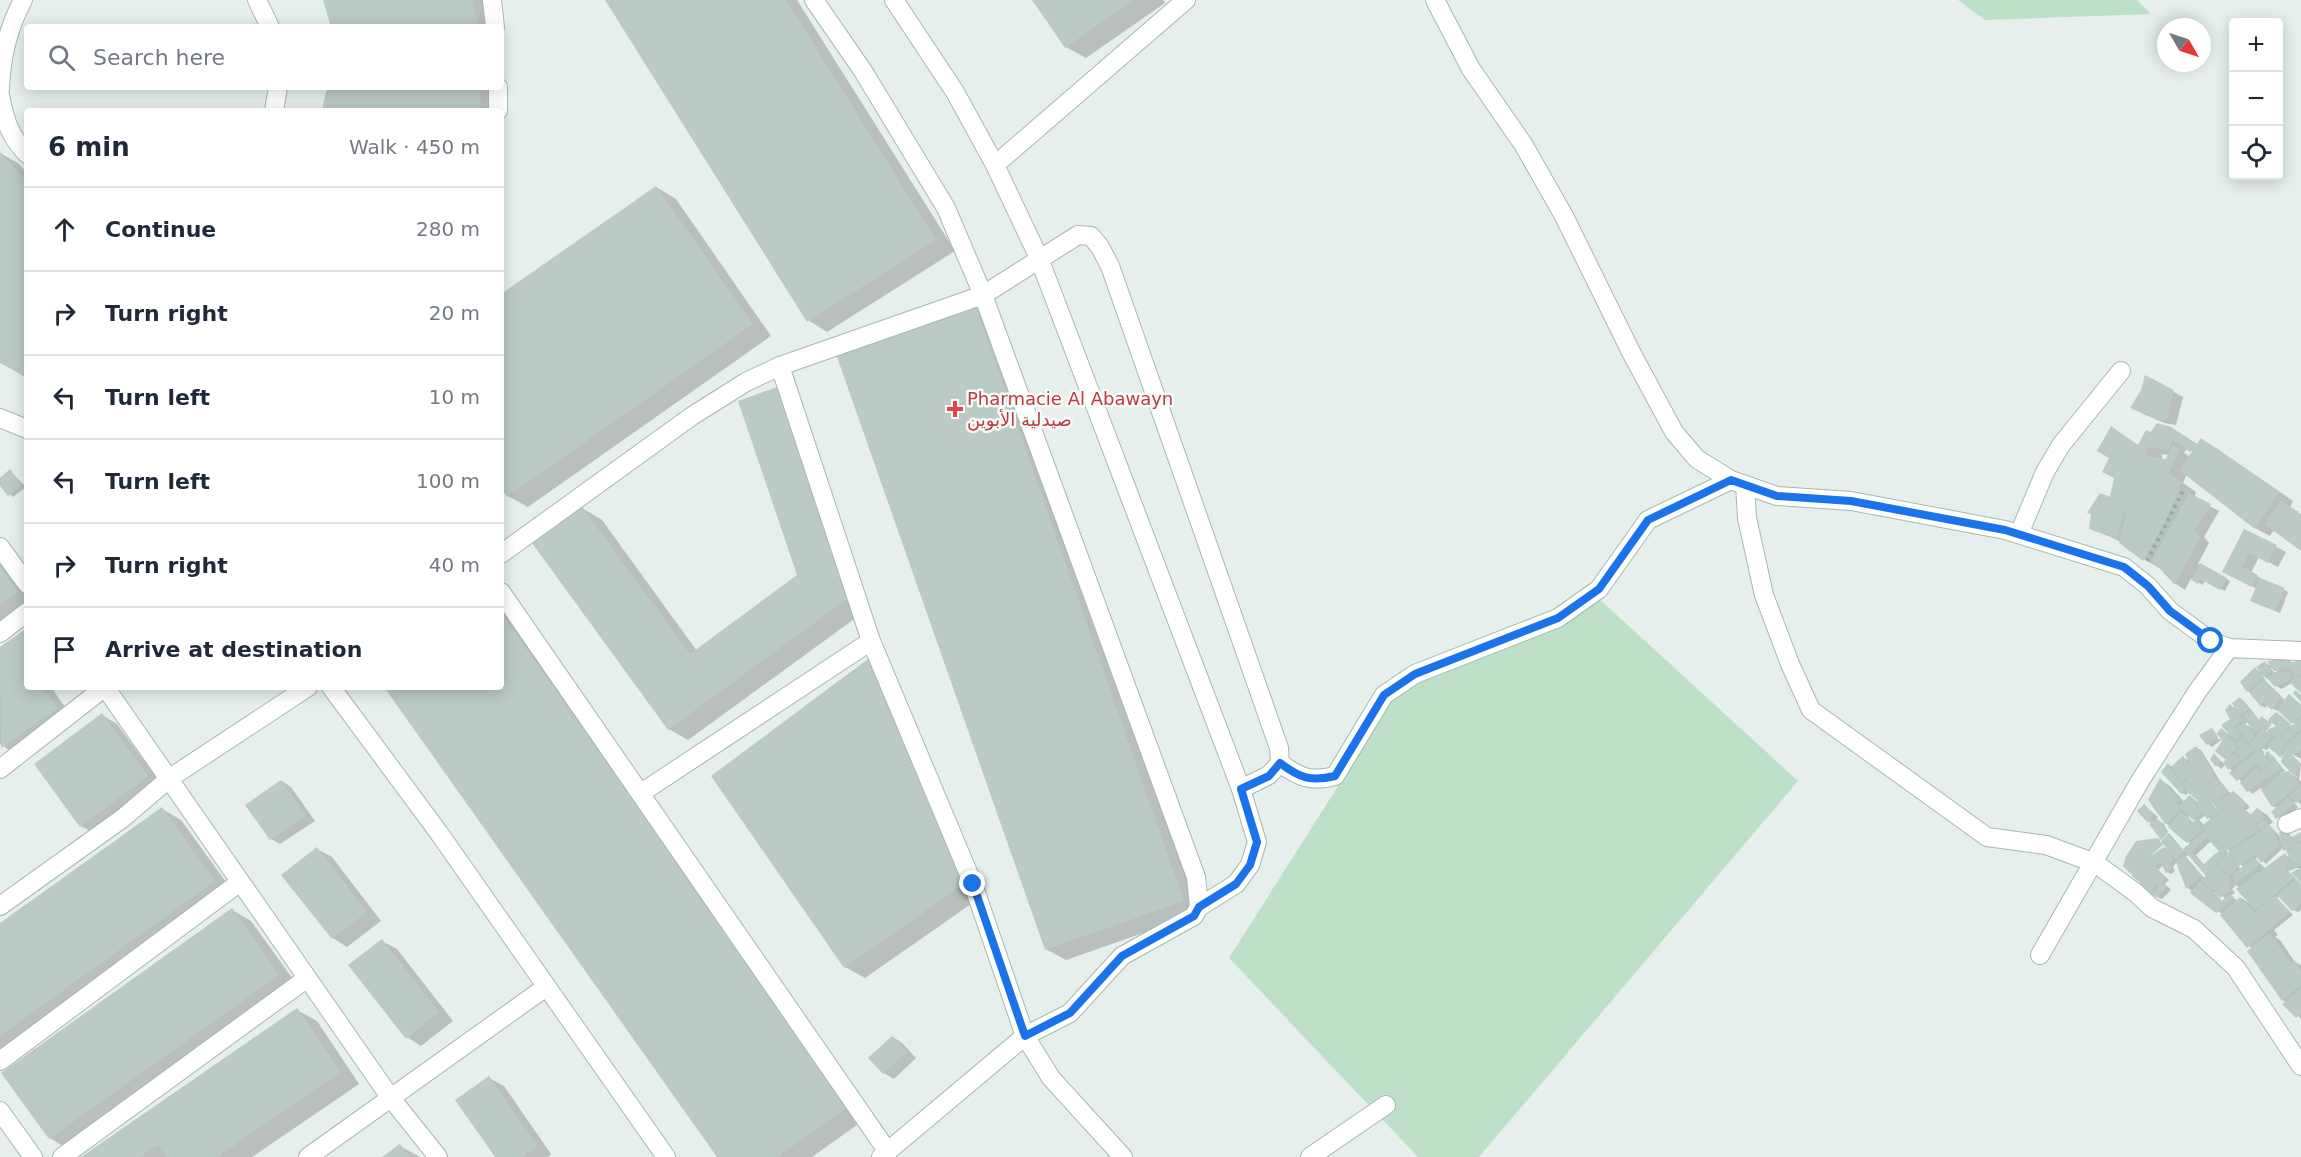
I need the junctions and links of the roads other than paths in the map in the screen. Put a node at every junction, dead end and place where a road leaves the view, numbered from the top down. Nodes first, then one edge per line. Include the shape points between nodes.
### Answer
1 (23, 0) edge
2 (256, 0) edge
3 (492, 0) edge
4 (814, 0) edge
5 (894, 0) edge
6 (1186, 0) edge
7 (1435, 0) edge
8 (268, 24) edge
9 (495, 24) edge
10 (4, 39) edge
11 (0, 89) edge
12 (278, 90) edge
13 (498, 90) edge
14 (0, 95) edge
15 (274, 108) edge
16 (498, 108) edge
17 (2, 122) edge
18 (24, 151) edge
19 (995, 165) junction
20 (1039, 258) junction
21 (983, 295) junction
22 (780, 366) junction
23 (2121, 371) dead end
24 (0, 418) edge
25 (24, 428) edge
26 (1738, 482) junction
27 (2019, 534) junction
28 (0, 547) edge
29 (504, 552) edge
30 (24, 580) edge
31 (504, 596) edge
32 (24, 614) edge
33 (0, 633) edge
34 (871, 641) junction
35 (2229, 648) junction
36 (2301, 651) edge
37 (101, 690) edge
38 (107, 690) edge
39 (303, 690) edge
40 (333, 690) edge
41 (1280, 763) junction
42 (0, 769) edge
43 (170, 778) junction
44 (1241, 789) junction
45 (641, 793) junction
46 (2095, 863) junction
47 (240, 882) junction
48 (0, 906) edge
49 (1199, 907) junction
50 (2040, 955) dead end
51 (306, 979) junction
52 (546, 987) junction
53 (1025, 1036) junction
54 (0, 1061) edge
55 (2301, 1066) edge
56 (390, 1097) junction
57 (1386, 1105) dead end
58 (0, 1111) edge
59 (884, 1154) edge
60 (33, 1157) edge
61 (62, 1157) edge
62 (308, 1157) edge
63 (438, 1157) edge
64 (666, 1157) edge
65 (1123, 1157) edge
66 (1310, 1157) edge

1 - 10 street
2 - 8 street
3 - 9 street
4 - 21 street via 946,208
5 - 19 street via 955,92
6 - 19 street
7 - 26 street via 1471,69 1523,144 1558,206 1674,432 1697,459
10 - 11 street
12 - 15 street
13 - 16 street
14 - 17 street
17 - 18 street
19 - 20 street
20 - 21 street
20 - 41 street via 1078,235 1091,236 1110,266 1279,748
20 - 44 street
21 - 22 street
21 - 49 street via 1196,876
22 - 29 street via 692,416
22 - 34 street
23 - 27 street via 2061,445
24 - 25 street
26 - 27 street via 1777,496 1851,501
26 - 41 street via 1648,520 1599,589 1558,618 1415,674 1384,695 1335,776 1296,776
26 - 46 street via 1764,595 1811,710 1987,837 2046,845
27 - 35 street via 2124,567 2170,611 2211,641
28 - 30 street
31 - 45 street
32 - 33 street
34 - 45 street
34 - 53 street via 973,884
35 - 36 street
35 - 46 street via 2140,781
37 - 42 street
38 - 43 street
39 - 43 street
40 - 52 street
41 - 44 street via 1269,776
43 - 47 street
43 - 48 street via 123,818
44 - 49 street via 1257,842 1250,865 1236,884
45 - 59 street
46 - 50 street
46 - 55 street via 2152,908 2194,929 2236,968
47 - 51 street
47 - 54 street
49 - 53 street via 1194,916 1122,956 1070,1013
51 - 56 street
51 - 61 street
52 - 56 street
52 - 64 street
53 - 59 street
53 - 65 street via 1051,1078
56 - 62 street
56 - 63 street
57 - 66 street
58 - 60 street

